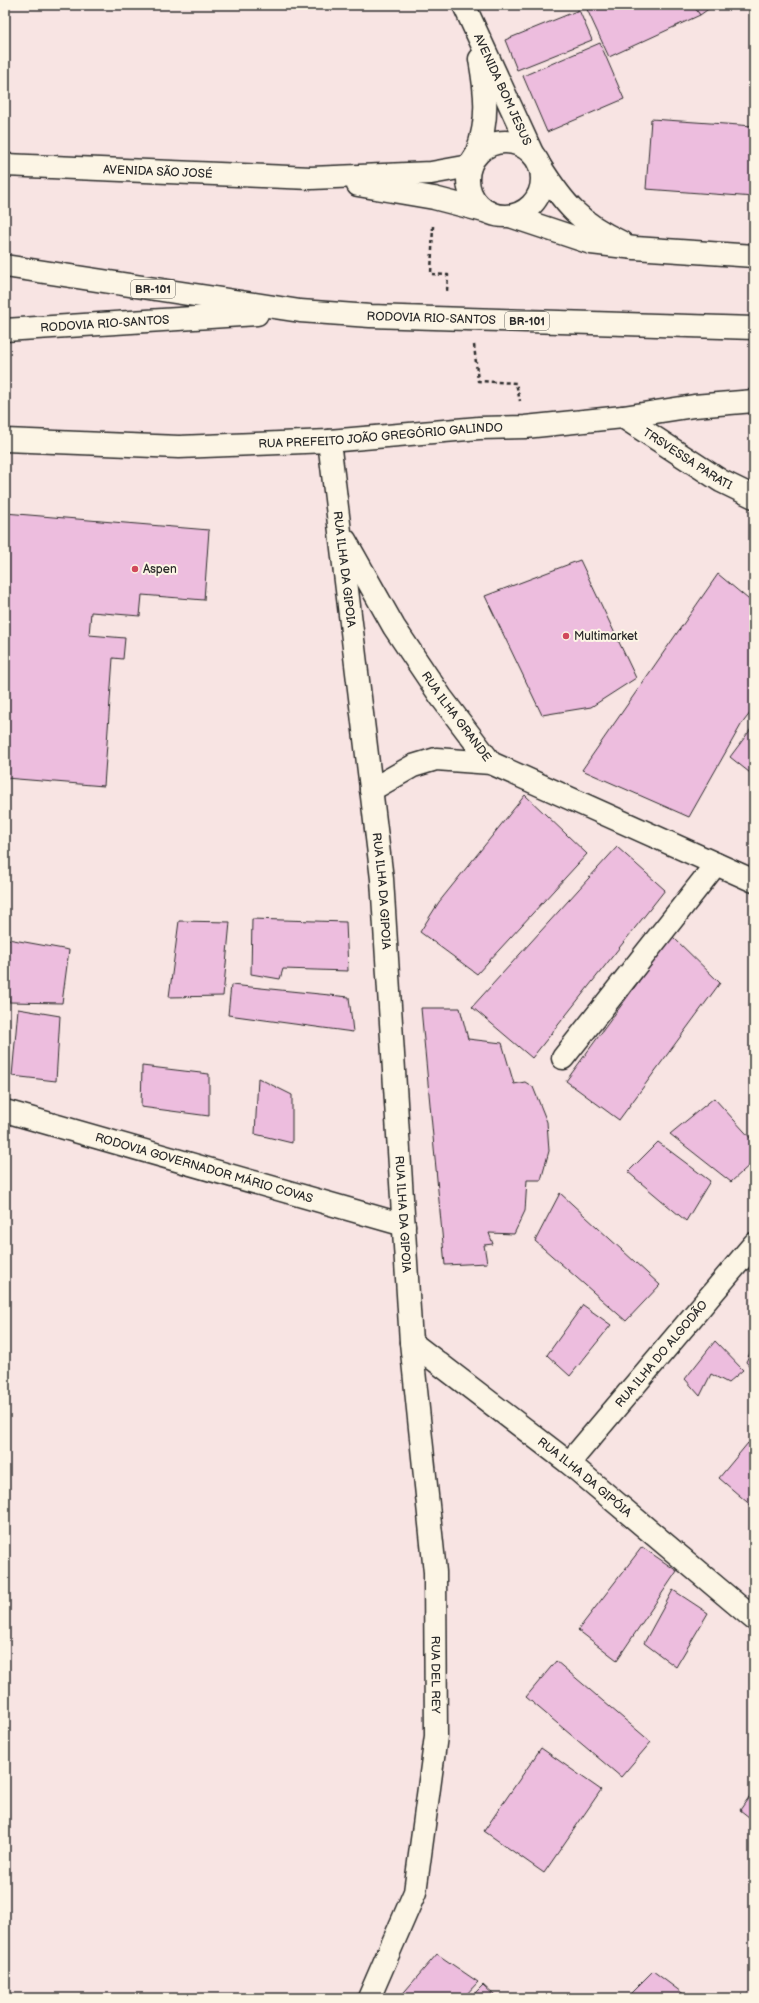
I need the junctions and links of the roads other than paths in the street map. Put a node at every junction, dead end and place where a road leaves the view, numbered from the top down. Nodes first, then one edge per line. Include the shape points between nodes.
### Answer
1 (464, 5) edge
2 (473, 25) junction
3 (474, 159) junction
4 (536, 160) junction
5 (5, 165) edge
6 (311, 178) junction
7 (488, 212) junction
8 (510, 216) junction
9 (635, 248) junction
10 (754, 256) edge
11 (5, 266) edge
12 (300, 311) junction
13 (754, 328) edge
14 (5, 330) edge
15 (754, 401) edge
16 (623, 417) junction
17 (5, 440) edge
18 (329, 441) junction
19 (754, 497) edge
20 (338, 524) junction
21 (491, 763) junction
22 (371, 790) junction
23 (716, 864) junction
24 (754, 881) edge
25 (563, 1058) dead end
26 (5, 1111) edge
27 (404, 1225) junction
28 (754, 1244) edge
29 (411, 1342) junction
30 (569, 1463) junction
31 (754, 1619) edge
32 (369, 1998) edge

1 - 2 main road, AVENIDA BOM JESUS
2 - 3 main road, AVENIDA BOM JESUS via 486,92 485,122
2 - 4 main road, AVENIDA BOM JESUS
3 - 4 main road, AVENIDA SÃO JOSÉ via 491,144 502,141 523,146
3 - 6 main road, AVENIDA SÃO JOSÉ via 431,173
3 - 7 main road via 467,182 471,194
4 - 8 main road via 542,186 538,196 522,213
4 - 9 main road via 558,194 580,218 604,234
5 - 6 main road, AVENIDA SÃO JOSÉ
6 - 7 main road, AVENIDA SÃO JOSÉ via 434,198
7 - 8 main road, AVENIDA SÃO JOSÉ
8 - 9 main road, AVENIDA SÃO JOSÉ via 591,243
9 - 10 main road, AVENIDA SÃO JOSÉ
11 - 12 main road, RODOVIA RIO-SANTOS / BR-101
12 - 13 main road, RODOVIA RIO-SANTOS / BR-101 via 370,316
12 - 14 main road, RODOVIA RIO-SANTOS / BR-101
15 - 16 main road, RUA PREFEITO JOÃO GREGÓRIO GALINDO via 694,406
16 - 18 main road, RUA PREFEITO JOÃO GREGÓRIO GALINDO
16 - 19 main road, TRSVESSA PARATI via 721,481
17 - 18 main road, RUA PREFEITO JOÃO GREGÓRIO GALINDO via 180,447
18 - 20 main road, RUA ILHA DA GIPOIA
20 - 21 main road, RUA ILHA GRANDE via 354,558 394,627
20 - 22 main road, RUA ILHA DA GIPOIA
21 - 22 main road via 436,759 413,766
21 - 23 main road, RUA ILHA GRANDE
22 - 27 main road, RUA ILHA DA GIPOIA via 382,878
23 - 24 main road, RUA ILHA GRANDE
23 - 25 main road
26 - 27 main road, RODOVIA GOVERNADOR MÁRIO COVAS
27 - 29 main road, RUA ILHA DA GIPOIA
28 - 30 main road, RUA ILHA DO ALGODÃO
29 - 30 main road, RUA ILHA DA GIPÓIA
29 - 32 main road, RUA DEL REY via 435,1572 436,1736 415,1892
30 - 31 main road, RUA ILHA DA GIPÓIA

